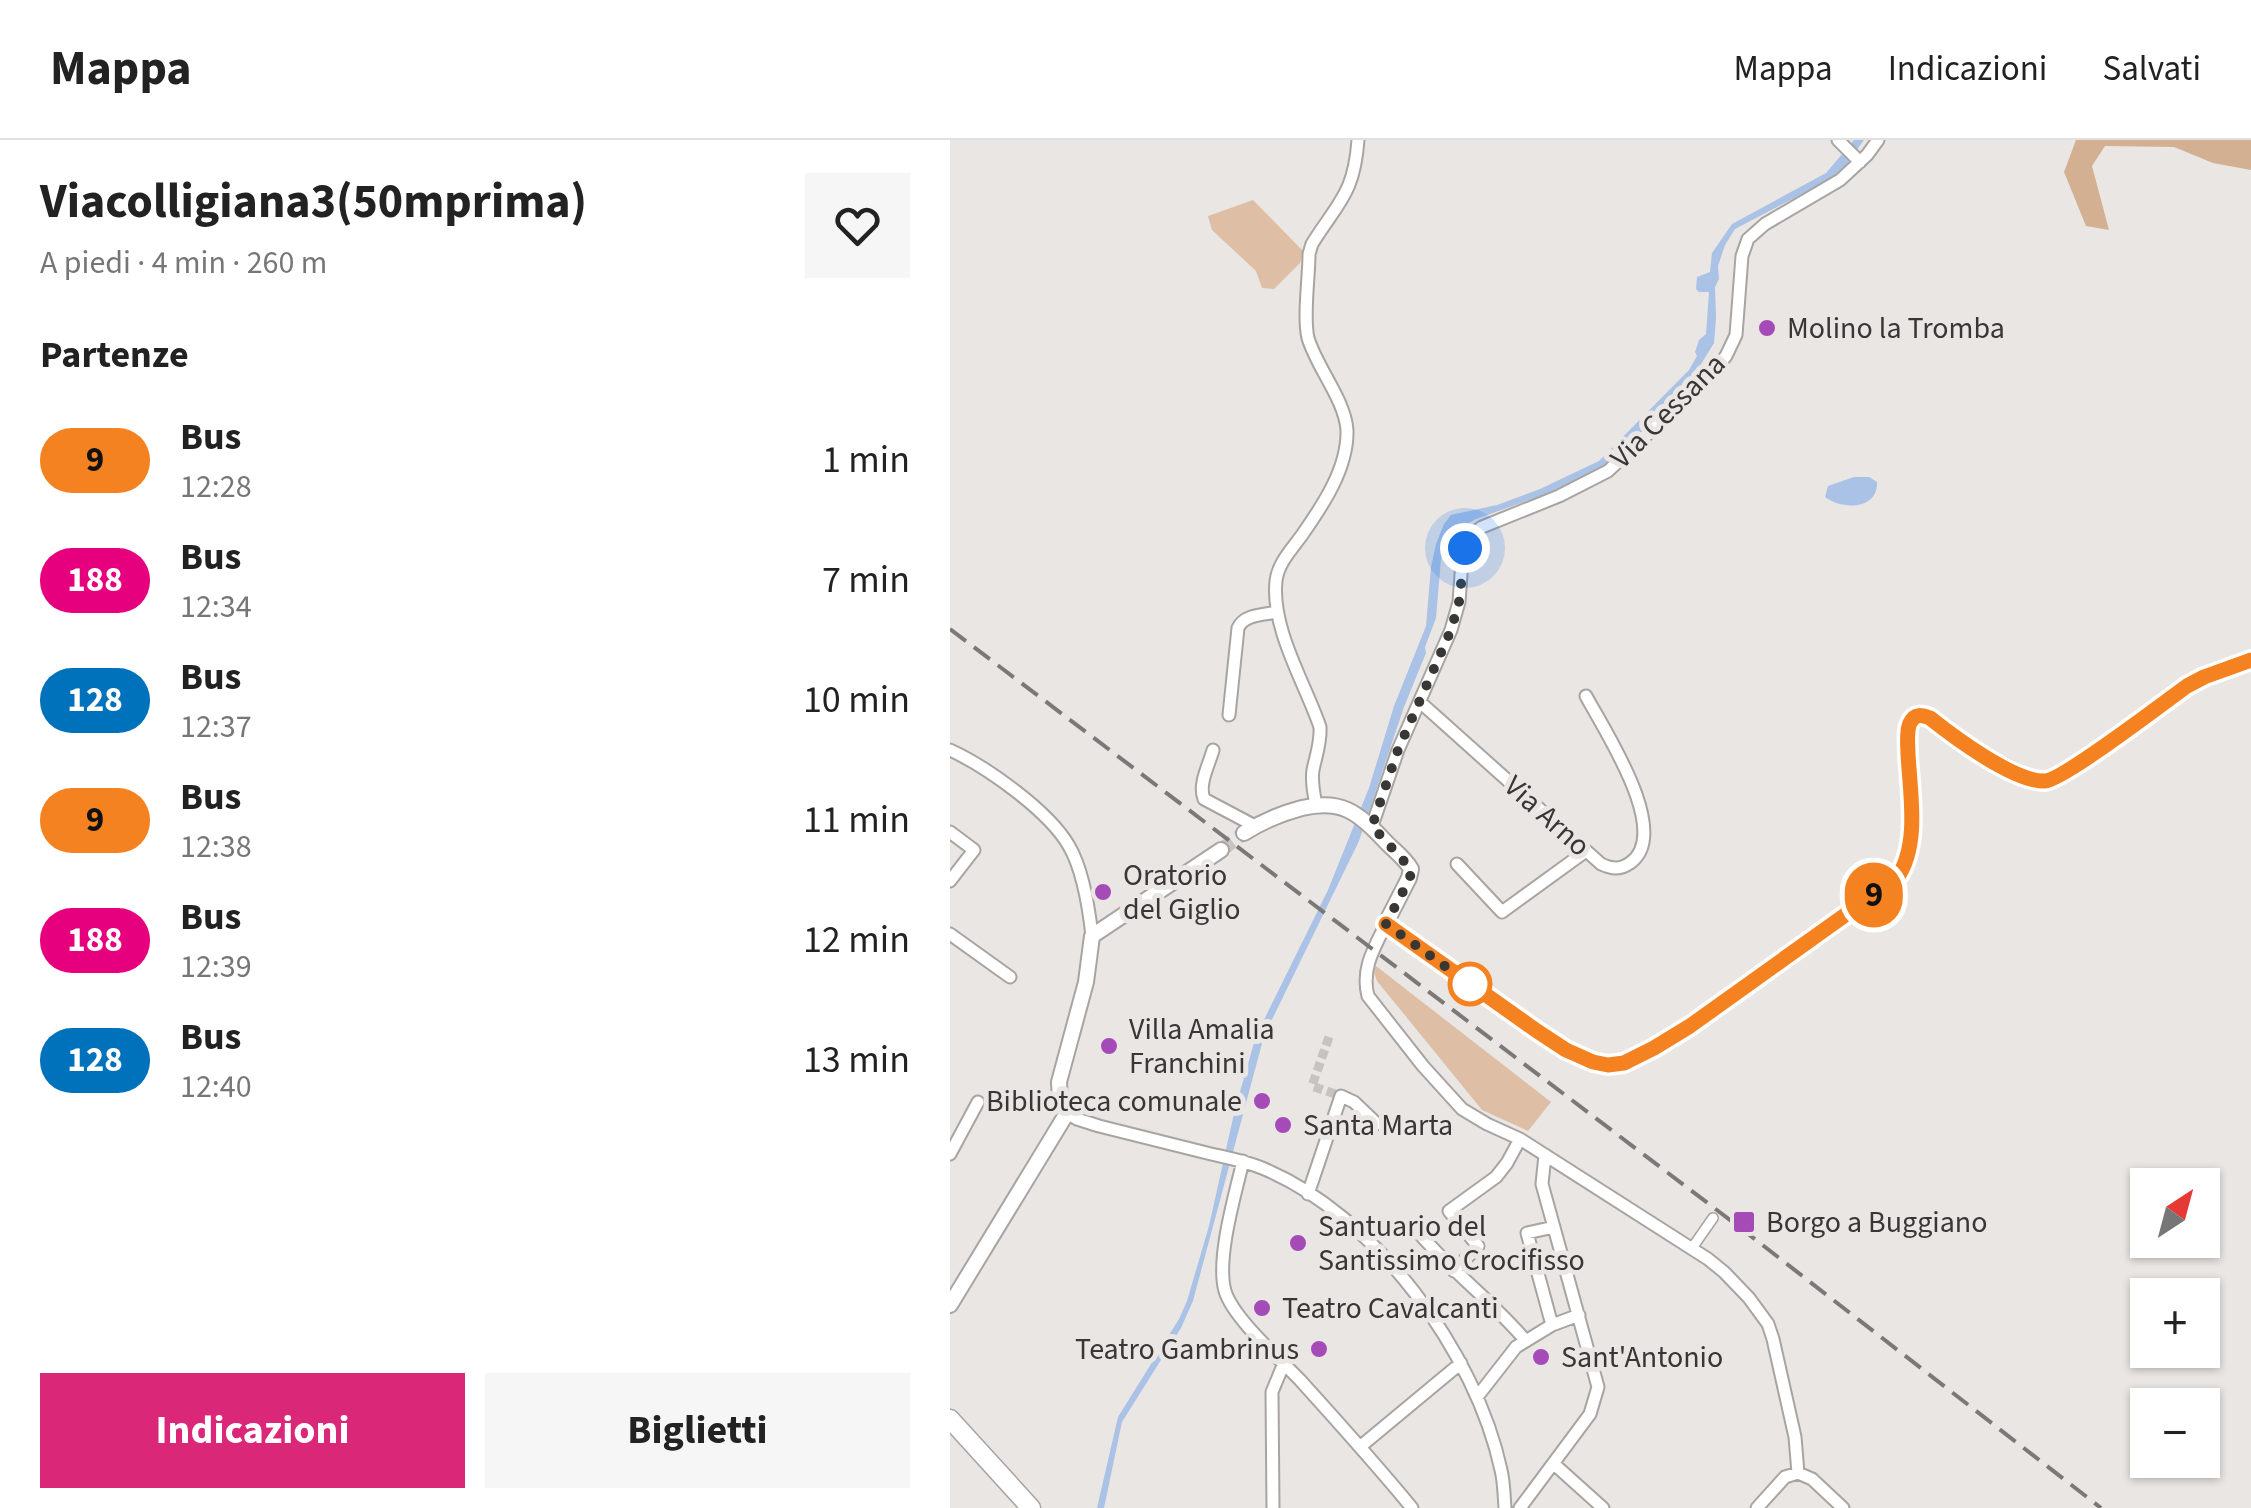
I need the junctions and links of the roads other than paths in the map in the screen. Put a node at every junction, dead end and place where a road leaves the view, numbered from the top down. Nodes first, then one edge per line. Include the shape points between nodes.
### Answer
1 (1358, 140) edge
2 (1878, 140) edge
3 (1841, 142) edge
4 (1860, 162) junction
5 (1277, 612) junction
6 (2251, 660) edge
7 (1586, 696) dead end
8 (1420, 702) junction
9 (1229, 715) dead end
10 (950, 750) edge
11 (1214, 750) dead end
12 (1316, 805) junction
13 (1372, 826) junction
14 (1249, 830) joint
15 (950, 832) edge
16 (1221, 850) tunnel mouth
17 (1586, 851) junction
18 (1457, 864) dead end
19 (950, 882) edge
20 (1386, 924) junction
21 (950, 934) edge
22 (1092, 936) junction
23 (1010, 977) dead end
24 (978, 1102) dead end
25 (1067, 1112) junction
26 (1377, 1124) dead end
27 (1520, 1139) junction
28 (1540, 1152) junction
29 (950, 1154) edge
30 (1243, 1162) junction
31 (1308, 1194) junction
32 (1713, 1218) dead end
33 (1554, 1227) junction
34 (1418, 1232) dead end
35 (1692, 1248) junction
36 (1454, 1272) junction
37 (955, 1286) edge
38 (950, 1306) edge
39 (1579, 1315) junction
40 (1552, 1325) junction
41 (1526, 1341) junction
42 (1284, 1363) junction
43 (1461, 1363) junction
44 (1477, 1397) junction
45 (950, 1420) edge
46 (1361, 1446) junction
47 (1554, 1464) junction
48 (1798, 1473) junction
49 (1030, 1508) edge
50 (1274, 1508) edge
51 (1412, 1508) edge
52 (1505, 1508) edge
53 (1520, 1508) edge
54 (1603, 1508) edge
55 (1757, 1508) edge
56 (1842, 1508) edge

1 - 5 street via 1348,191 1309,254 1308,336 1343,414 1345,451 1316,514 1281,564
2 - 4 street, Via Cessana
3 - 4 street
4 - 8 street, Via Cessana via 1748,239 1736,335 1706,379 1608,472 1470,536 1457,612
5 - 9 street via 1240,622
5 - 12 street via 1320,727
6 - 20 street via 2187,686 2052,780 2009,769 1930,718 1913,718 1908,848 1897,878 1690,1026 1624,1063 1600,1065 1566,1050
7 - 17 street, Via Arno via 1644,819 1642,848 1626,866 1612,870
8 - 13 street, Via Cessana
8 - 17 street, Via Arno
10 - 22 street via 988,771 1056,828 1078,865
11 - 14 street via 1201,793
12 - 13 street via 1340,806
12 - 14 street via 1274,815
13 - 20 street via 1411,869
15 - 19 street via 974,850
16 - 22 street
17 - 18 street via 1502,912
20 - 27 street via 1368,962 1368,996 1462,1109
21 - 23 street
22 - 25 street via 1059,1082
24 - 29 street
25 - 30 street
25 - 37 street
26 - 31 street via 1342,1096
27 - 28 street
27 - 36 street via 1496,1178 1449,1210 1478,1246
28 - 33 street
28 - 35 street
30 - 31 street
30 - 42 street via 1223,1264 1225,1292
31 - 43 street via 1390,1264
32 - 35 street
33 - 39 street
33 - 40 street via 1527,1233
34 - 36 street
35 - 48 street via 1736,1284 1768,1324
36 - 41 street
37 - 38 street
39 - 40 street
39 - 47 street via 1598,1388 1590,1414
40 - 41 street
41 - 44 street
42 - 46 street
42 - 50 street via 1272,1392
43 - 44 street
43 - 46 street
44 - 52 street via 1496,1449
45 - 49 main road
46 - 51 street
47 - 53 street
47 - 54 street
48 - 55 street via 1785,1476
48 - 56 street

